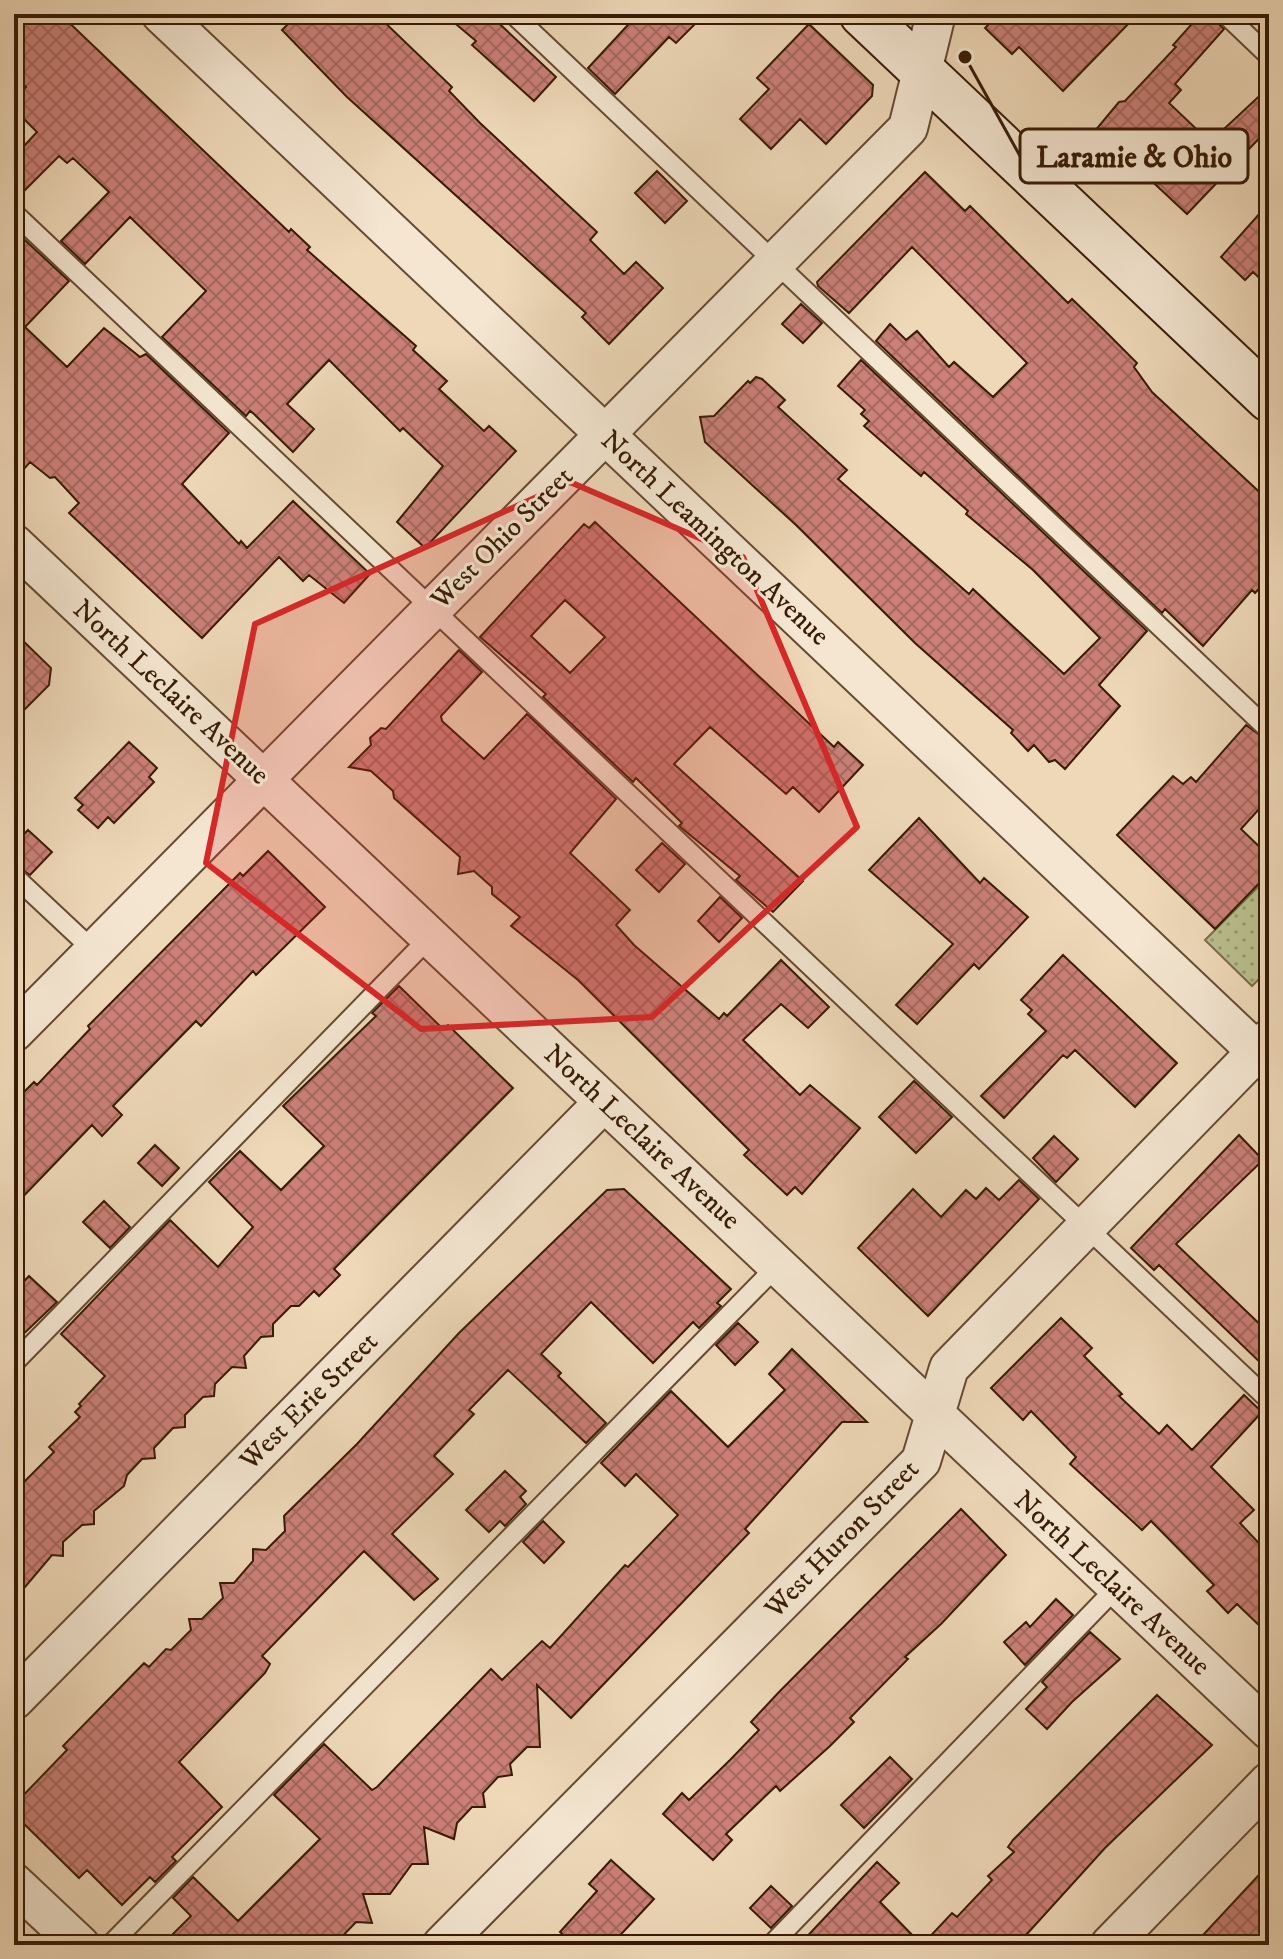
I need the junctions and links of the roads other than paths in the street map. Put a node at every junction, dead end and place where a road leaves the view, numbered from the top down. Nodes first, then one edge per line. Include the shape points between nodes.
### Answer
1 (161, 14) edge
2 (513, 14) edge
3 (862, 14) edge
4 (936, 14) edge
5 (1225, 14) edge
6 (1269, 56) edge
7 (923, 71) junction
8 (14, 213) edge
9 (775, 262) junction
10 (1269, 399) edge
11 (605, 434) junction
12 (14, 544) edge
13 (433, 609) junction
14 (1269, 730) edge
15 (264, 780) junction
16 (14, 876) edge
17 (430, 937) junction
18 (94, 951) junction
19 (14, 1032) edge
20 (1265, 1051) edge
21 (604, 1102) junction
22 (1086, 1227) junction
23 (778, 1265) junction
24 (14, 1363) edge
25 (1269, 1400) edge
26 (934, 1415) junction
27 (1117, 1587) junction
28 (14, 1700) edge
29 (1269, 1730) edge
30 (1269, 1782) edge
31 (14, 1883) edge
32 (80, 1945) edge
33 (110, 1945) edge
34 (442, 1945) edge
35 (771, 1945) edge
36 (1110, 1945) edge

1 - 11 street, North Leamington Avenue
2 - 9 lane
3 - 7 street
4 - 7 street, West Ohio Street
5 - 6 lane
7 - 9 street, West Ohio Street via 908,128
7 - 10 street
8 - 13 lane
9 - 11 street, West Ohio Street
9 - 14 lane
11 - 13 street, West Ohio Street
11 - 20 street, North Leamington Avenue
12 - 15 street, North Leclaire Avenue
13 - 15 street, West Ohio Street
13 - 22 lane
15 - 17 street, North Leclaire Avenue
15 - 18 street, West Ohio Street
16 - 18 lane
17 - 21 street, North Leclaire Avenue
17 - 24 lane
18 - 19 street, West Ohio Street
20 - 22 street, West Huron Street
21 - 23 street, North Leclaire Avenue
21 - 28 street, West Erie Street
22 - 25 lane
22 - 26 street, West Huron Street via 949,1368
23 - 26 street, North Leclaire Avenue
23 - 33 lane
26 - 27 street, North Leclaire Avenue
26 - 34 street, West Huron Street via 921,1461
27 - 29 street, North Leclaire Avenue
27 - 35 lane
30 - 36 street
31 - 32 street

